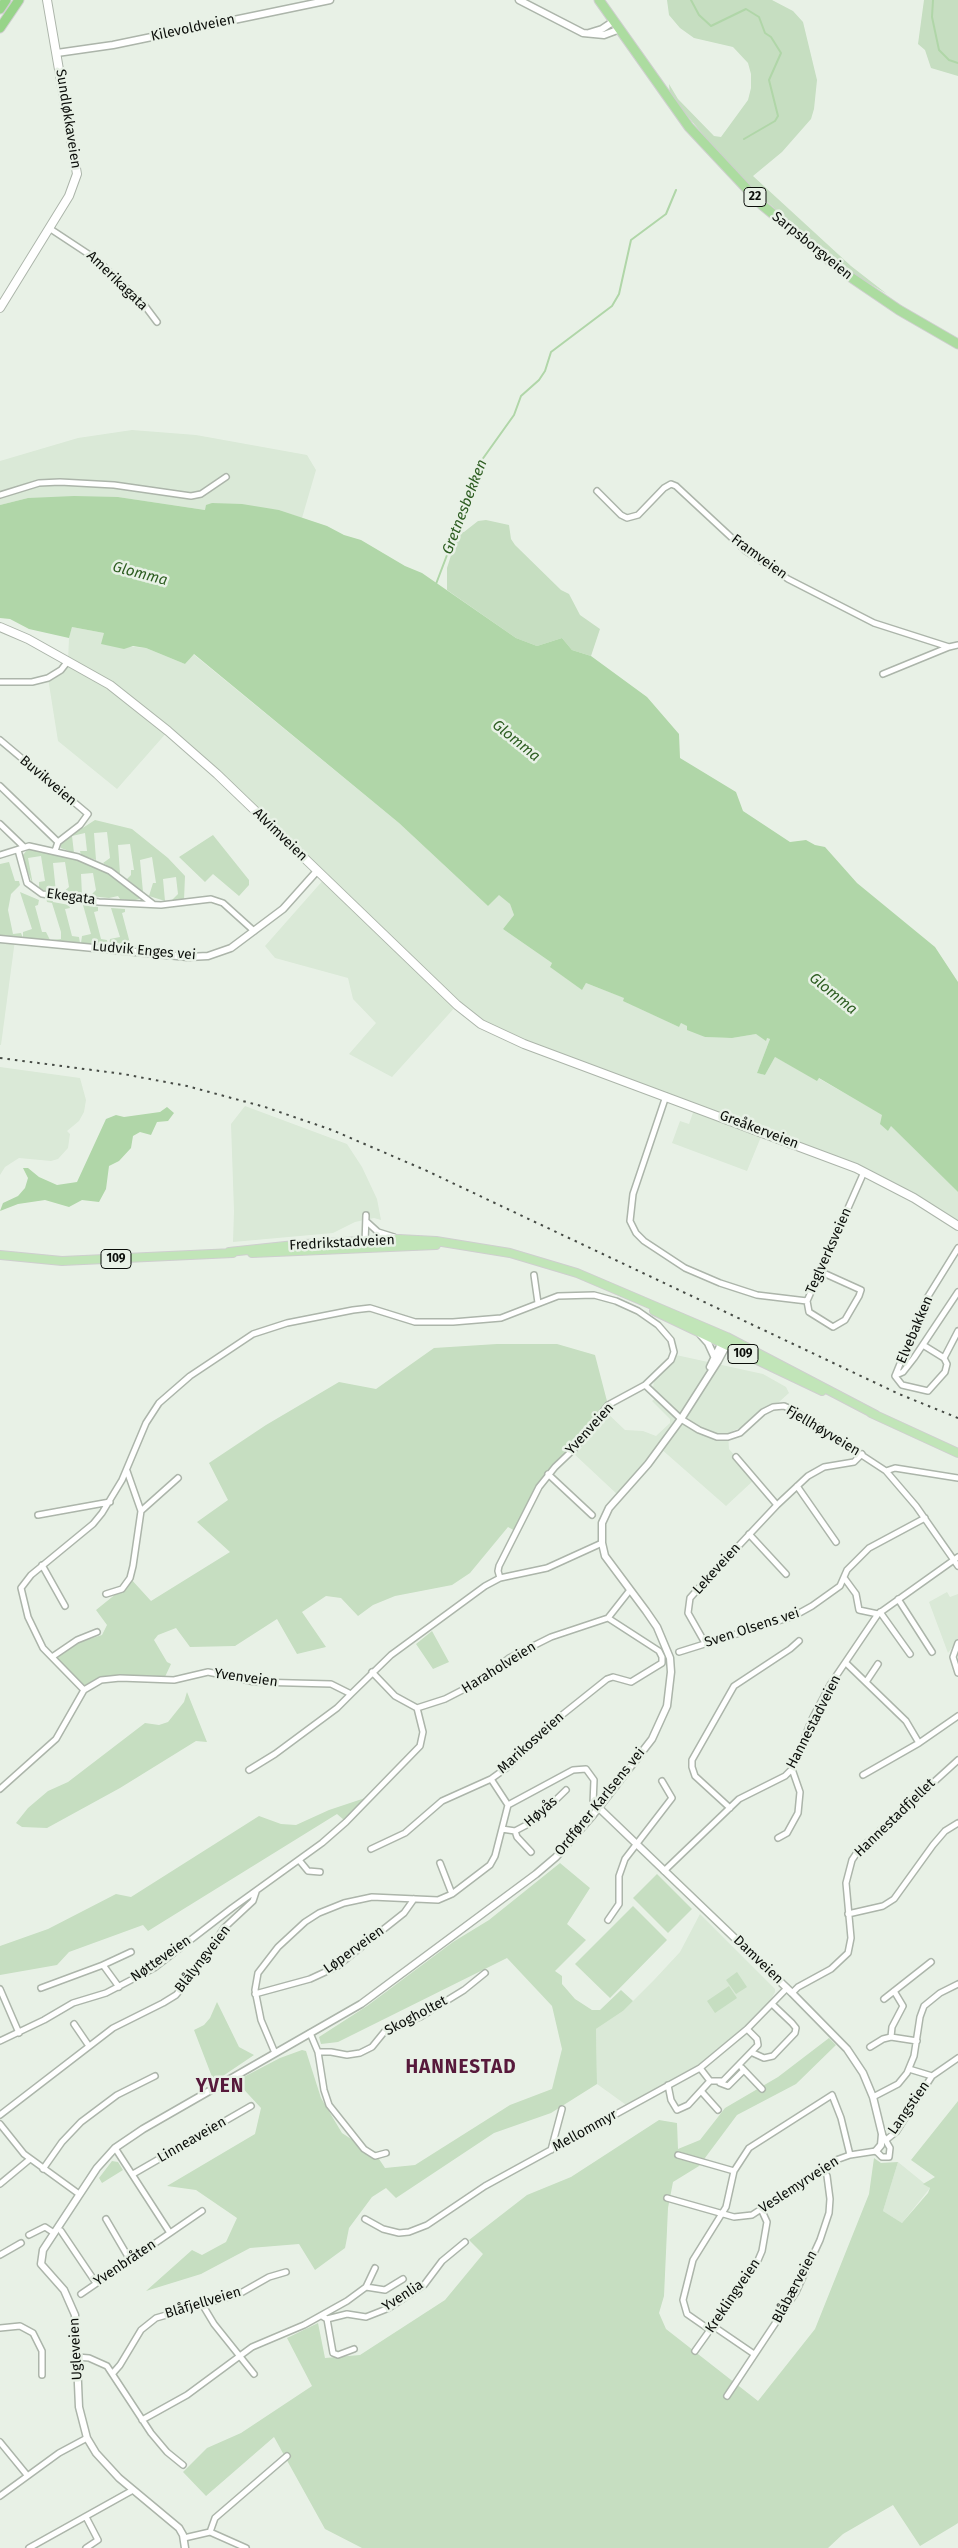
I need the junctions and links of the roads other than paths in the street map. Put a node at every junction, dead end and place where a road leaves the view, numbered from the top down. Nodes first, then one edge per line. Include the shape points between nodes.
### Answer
1 (6, 0) edge
2 (19, 0) edge
3 (47, 0) edge
4 (330, 0) edge
5 (519, 0) edge
6 (599, 0) edge
7 (0, 9) edge
8 (617, 25) junction
9 (0, 28) edge
10 (57, 52) junction
11 (49, 228) junction
12 (0, 308) edge
13 (157, 322) dead end
14 (958, 344) edge
15 (226, 477) dead end
16 (597, 491) dead end
17 (0, 495) edge
18 (0, 627) edge
19 (958, 645) edge
20 (949, 647) junction
21 (68, 661) junction
22 (883, 674) dead end
23 (0, 682) edge
24 (0, 740) edge
25 (0, 786) edge
26 (0, 824) edge
27 (58, 842) junction
28 (24, 847) junction
29 (18, 850) junction
30 (55, 851) junction
31 (0, 855) edge
32 (317, 871) junction
33 (153, 904) junction
34 (254, 931) junction
35 (0, 939) edge
36 (550, 1054) joint
37 (666, 1096) junction
38 (864, 1172) junction
39 (366, 1215) dead end
40 (367, 1222) junction
41 (958, 1226) edge
42 (399, 1239) junction
43 (365, 1244) junction
44 (455, 1244) junction
45 (958, 1248) edge
46 (0, 1255) edge
47 (819, 1271) junction
48 (534, 1275) dead end
49 (612, 1289) junction
50 (958, 1292) edge
51 (807, 1301) junction
52 (538, 1303) junction
53 (958, 1331) edge
54 (700, 1333) junction
55 (725, 1342) junction
56 (923, 1345) junction
57 (714, 1356) junction
58 (944, 1358) junction
59 (707, 1375) junction
60 (895, 1376) junction
61 (645, 1385) junction
62 (681, 1419) junction
63 (958, 1453) edge
64 (862, 1454) junction
65 (736, 1457) dead end
66 (127, 1471) junction
67 (886, 1471) junction
68 (548, 1474) junction
69 (178, 1478) dead end
70 (958, 1478) edge
71 (797, 1486) junction
72 (110, 1502) junction
73 (777, 1505) junction
74 (141, 1511) junction
75 (38, 1515) dead end
76 (592, 1515) dead end
77 (925, 1518) junction
78 (749, 1534) junction
79 (836, 1542) dead end
80 (602, 1543) junction
81 (958, 1557) edge
82 (956, 1564) edge
83 (42, 1565) junction
84 (786, 1574) dead end
85 (500, 1578) junction
86 (845, 1579) junction
87 (630, 1590) junction
88 (106, 1594) dead end
89 (898, 1599) junction
90 (65, 1606) dead end
91 (879, 1613) junction
92 (608, 1618) junction
93 (96, 1632) dead end
94 (799, 1641) dead end
95 (705, 1643) junction
96 (958, 1643) edge
97 (680, 1652) dead end
98 (932, 1652) dead end
99 (910, 1654) dead end
100 (52, 1657) junction
101 (846, 1663) junction
102 (878, 1664) dead end
103 (372, 1672) junction
104 (958, 1673) edge
105 (866, 1682) junction
106 (84, 1690) junction
107 (351, 1694) junction
108 (417, 1708) junction
109 (958, 1716) edge
110 (919, 1742) junction
111 (958, 1760) edge
112 (792, 1768) junction
113 (250, 1770) dead end
114 (862, 1776) dead end
115 (491, 1779) junction
116 (662, 1781) dead end
117 (0, 1789) edge
118 (566, 1790) dead end
119 (508, 1805) junction
120 (599, 1808) junction
121 (730, 1808) junction
122 (958, 1823) edge
123 (502, 1829) junction
124 (515, 1831) junction
125 (778, 1838) dead end
126 (634, 1844) junction
127 (371, 1849) dead end
128 (532, 1852) dead end
129 (299, 1860) junction
130 (440, 1863) dead end
131 (664, 1871) junction
132 (320, 1872) dead end
133 (256, 1892) junction
134 (452, 1894) junction
135 (414, 1899) junction
136 (848, 1914) junction
137 (608, 1920) dead end
138 (131, 1952) dead end
139 (931, 1962) dead end
140 (103, 1965) junction
141 (486, 1973) dead end
142 (958, 1984) edge
143 (119, 1987) junction
144 (41, 1988) dead end
145 (0, 1989) edge
146 (790, 1990) junction
147 (894, 1991) junction
148 (255, 1994) junction
149 (884, 1999) dead end
150 (772, 2004) junction
151 (74, 2024) dead end
152 (747, 2029) junction
153 (19, 2033) junction
154 (310, 2034) junction
155 (891, 2037) junction
156 (0, 2041) edge
157 (917, 2041) junction
158 (89, 2046) junction
159 (870, 2047) dead end
160 (318, 2052) junction
161 (275, 2053) junction
162 (753, 2053) junction
163 (958, 2058) edge
164 (700, 2068) junction
165 (742, 2068) junction
166 (909, 2069) junction
167 (155, 2076) dead end
168 (932, 2076) junction
169 (710, 2081) junction
170 (668, 2086) junction
171 (762, 2089) dead end
172 (701, 2091) junction
173 (873, 2097) junction
174 (251, 2106) dead end
175 (562, 2108) dead end
176 (718, 2110) dead end
177 (0, 2115) edge
178 (0, 2124) edge
179 (884, 2137) junction
180 (117, 2146) junction
181 (550, 2150) junction
182 (876, 2151) junction
183 (386, 2152) dead end
184 (678, 2155) dead end
185 (850, 2155) junction
186 (30, 2159) junction
187 (823, 2168) junction
188 (43, 2169) junction
189 (734, 2171) junction
190 (133, 2174) junction
191 (0, 2184) edge
192 (79, 2194) junction
193 (667, 2198) dead end
194 (202, 2211) dead end
195 (762, 2211) junction
196 (723, 2214) junction
197 (106, 2219) dead end
198 (365, 2219) dead end
199 (57, 2232) junction
200 (170, 2233) junction
201 (29, 2236) dead end
202 (465, 2242) dead end
203 (21, 2243) dead end
204 (0, 2255) edge
205 (130, 2260) junction
206 (375, 2268) dead end
207 (286, 2272) dead end
208 (403, 2279) dead end
209 (96, 2283) junction
210 (366, 2287) junction
211 (80, 2294) dead end
212 (202, 2304) junction
213 (325, 2317) junction
214 (0, 2328) edge
215 (711, 2328) junction
216 (354, 2349) dead end
217 (695, 2351) dead end
218 (754, 2354) junction
219 (238, 2356) junction
220 (77, 2357) junction
221 (113, 2373) junction
222 (254, 2374) dead end
223 (42, 2375) dead end
224 (727, 2396) dead end
225 (142, 2420) junction
226 (87, 2438) junction
227 (0, 2442) edge
228 (287, 2456) dead end
229 (183, 2465) dead end
230 (27, 2475) junction
231 (133, 2490) junction
232 (0, 2496) edge
233 (86, 2517) junction
234 (210, 2532) junction
235 (184, 2538) junction
236 (29, 2548) edge
237 (86, 2548) edge
238 (185, 2548) edge
239 (246, 2548) edge

1 - 7 highway
2 - 9 highway
3 - 10 main road, Sundløkkaveien
4 - 10 street, Kilevoldveien via 114,45
5 - 8 street via 583,33
6 - 8 highway, Sarpsborgveien / 22
8 - 14 highway, Sarpsborgveien / 22 via 689,126 762,205 846,274
10 - 11 main road, Sundløkkaveien via 77,174 69,196
11 - 12 main road, Sundløkkaveien
11 - 13 street, Amerikagata via 96,259
15 - 17 street via 201,494 191,496 114,485 60,482 39,483
16 - 20 street, Framveien via 627,518 638,514 672,484 746,552 770,568 874,623
18 - 21 main road, Alvimveien via 28,638
19 - 20 street
20 - 22 street
21 - 23 street via 48,678 32,682
21 - 32 main road, Alvimveien via 124,695 168,731
24 - 27 street, Buvikveien via 88,814 80,825
25 - 27 street
26 - 28 street
27 - 30 street
28 - 29 street
28 - 30 street
29 - 31 street
29 - 33 street, Ekegata via 27,884 42,894 99,902
30 - 33 street via 99,865
32 - 34 street, Ludvik Enges vei via 283,908
32 - 36 main road, Alvimveien via 474,1020 502,1036
33 - 34 street, Ekegata via 217,900
34 - 35 street, Ludvik Enges vei via 231,948 197,957
36 - 37 main road, Greåkerveien
37 - 38 main road, Greåkerveien
37 - 51 street, Teglverksveien via 633,1194 630,1221 636,1233 680,1266 713,1280 757,1295
38 - 41 main road, Greåkerveien
38 - 47 street, Teglverksveien
39 - 40 street
40 - 42 street via 378,1232
40 - 43 street
42 - 43 main road, Fredrikstadveien / 109
42 - 44 main road, Fredrikstadveien / 109
43 - 44 main road, Fredrikstadveien / 109
43 - 46 main road, Fredrikstadveien / 109 via 62,1261
44 - 49 main road, Fredrikstadveien / 109 via 537,1260
45 - 60 street, Elvebakken via 927,1298
47 - 51 street, Teglverksveien
47 - 51 street via 861,1290 859,1296 845,1320 833,1327 808,1312
48 - 52 street
49 - 54 main road, Fredrikstadveien / 109
49 - 55 main road, Fredrikstadveien / 109
50 - 56 street
52 - 61 street, Yvenveien via 565,1295 594,1296 616,1301 648,1317 666,1333 674,1352
52 - 66 street via 501,1318 415,1322 368,1309 261,1330 167,1394 146,1423
53 - 58 street
54 - 55 main road, Fredrikstadveien / 109
54 - 57 street
55 - 57 street, Ordfører Karlsens vei
55 - 59 street, Ordfører Karlsens vei
55 - 63 main road, Fredrikstadveien / 109 via 795,1371 876,1415
56 - 58 street, Elvebakken
56 - 60 street via 903,1372
57 - 59 street, Ordfører Karlsens vei
58 - 60 street, Elvebakken via 947,1364 945,1372 928,1391 902,1385
59 - 62 street, Ordfører Karlsens vei
61 - 62 street
61 - 68 street, Yvenveien via 608,1405 576,1447
62 - 64 street, Fjellhøyveien via 705,1434 722,1438 740,1433 768,1410 784,1406
62 - 80 street, Ordfører Karlsens vei via 648,1464 609,1508 602,1523
64 - 67 street, Fjellhøyveien
64 - 71 street, Lekeveien via 854,1462 815,1471
65 - 73 street
66 - 72 street
66 - 74 street
67 - 70 street via 895,1468
67 - 77 street, Fjellhøyveien
68 - 76 street
68 - 85 street, Yvenveien via 499,1566
69 - 74 street
71 - 73 street, Lekeveien
71 - 79 street
72 - 75 street
72 - 83 street via 93,1524
73 - 78 street, Lekeveien
74 - 88 street via 130,1578 122,1590
77 - 82 street, Fjellhøyveien
77 - 86 street, Sven Olsens vei via 869,1548 847,1570
78 - 84 street
78 - 95 street, Lekeveien via 690,1598 688,1612
80 - 85 street via 548,1568
80 - 87 street, Ordfører Karlsens vei via 608,1562
81 - 82 street, Hannestadveien
82 - 89 street, Hannestadveien
83 - 90 street
83 - 100 street via 21,1588 36,1636
85 - 103 street
86 - 91 street via 856,1594 859,1610
86 - 95 street, Sven Olsens vei via 831,1594 794,1616
87 - 92 street
87 - 120 street, Ordfører Karlsens vei via 666,1646 671,1672 670,1690 660,1728
89 - 91 street, Hannestadveien
89 - 98 street
91 - 99 street
91 - 101 street, Hannestadveien
92 - 108 street, Haraholveien via 551,1637 509,1658 464,1690
92 - 115 street, Marikosveien via 659,1651 663,1660 659,1666 631,1682 613,1677 607,1679 547,1727 510,1766
93 - 100 street
94 - 121 street via 734,1686 692,1760 695,1776
95 - 97 street, Sven Olsens vei
96 - 104 street via 953,1656
100 - 106 street
101 - 105 street, Hannestadveien
101 - 112 street, Hannestadveien via 812,1720
102 - 105 street
103 - 107 street
103 - 108 street via 395,1696
105 - 110 street, Hannestadveien via 908,1723
106 - 107 street, Yvenveien via 111,1678 174,1680 208,1672 255,1682 331,1684
106 - 117 street via 56,1739
107 - 113 street via 337,1708
108 - 129 street, Nøtteveien via 423,1732 420,1746 346,1822
109 - 110 street
110 - 114 street
111 - 136 street, Hannestadfjellet via 852,1860 847,1876
112 - 121 street, Hannestadveien via 778,1782 747,1793
112 - 125 street via 800,1792 798,1813 787,1832
115 - 119 street
115 - 127 street, Marikosveien via 442,1802 405,1834
116 - 126 street via 672,1798
118 - 124 street, Høyås via 534,1821
119 - 120 street via 580,1768 592,1774 593,1804
119 - 123 street
120 - 126 street, Damveien
120 - 154 street, Ordfører Karlsens vei via 556,1857 536,1874 385,1988
121 - 131 street, Hannestadveien
122 - 136 street via 945,1831 933,1845 894,1899 883,1906
123 - 124 street, Høyås
123 - 134 street via 499,1846 490,1865
124 - 128 street, Høyås
126 - 131 street, Damveien
126 - 137 street via 621,1866 619,1904
129 - 132 street via 308,1872
129 - 133 street, Nøtteveien
130 - 134 street
131 - 146 street, Damveien
133 - 143 street, Nøtteveien via 154,1968
133 - 158 street, Blålyngveien via 254,1901 224,1928 176,1994 163,2004 113,2028
134 - 135 street via 438,1900
135 - 148 street, Løperveien via 404,1913 336,1967 310,1979
135 - 148 street via 372,1897 319,1913 291,1934 262,1967 255,1980
136 - 146 street, Hannestadfjellet via 851,1947 846,1957
138 - 140 street, Nøtteveien
139 - 147 street
140 - 143 street, Nøtteveien
140 - 144 street, Nøtteveien
141 - 160 street, Skogholtet via 420,2017 384,2031 372,2047 360,2053
142 - 157 street, Langstien via 924,2006
143 - 153 street, Nøtteveien via 73,2003
145 - 153 street
146 - 150 street, Mellommyr
146 - 173 street, Damveien via 847,2049 863,2073
147 - 149 street
147 - 155 street via 903,2006 892,2027
148 - 161 street via 267,2038
150 - 152 street, Mellommyr
150 - 162 street via 796,2028 795,2033 774,2056 764,2058
151 - 158 street
152 - 162 street via 758,2042
152 - 164 street, Mellommyr
153 - 156 street, Nøtteveien
154 - 160 street
154 - 161 street, Ordfører Karlsens vei
155 - 157 street
155 - 159 street
157 - 166 street, Langstien
158 - 177 street, Blålyngveien
160 - 183 street via 329,2105 364,2149 375,2156
161 - 180 street, Ordfører Karlsens vei
162 - 165 street
163 - 168 street, Langstien
164 - 169 street
164 - 170 street, Mellommyr
165 - 169 street via 728,2086
165 - 171 street
166 - 168 street, Langstien
166 - 173 street, Langstien via 898,2084
167 - 188 street via 117,2095 81,2122
168 - 179 street, Langstien via 896,2132
169 - 172 street
170 - 172 street via 677,2110 688,2105
170 - 181 street, Mellommyr
172 - 176 street
173 - 179 street, Damveien
174 - 190 street, Linneaveien
175 - 181 street
178 - 186 street via 18,2149
179 - 182 street
179 - 182 street, Damveien via 890,2156 882,2157
180 - 190 street, Yvenbråten
180 - 192 street, Ugleveien
181 - 198 street, Mellommyr via 469,2195 418,2229 399,2233
182 - 185 street, Veslemyrveien
184 - 189 street
185 - 187 street, Veslemyrveien
185 - 189 street via 832,2095 754,2145
186 - 188 street
186 - 191 street
187 - 195 street, Veslemyrveien
187 - 218 street, Blåbærveien via 827,2176 830,2212 820,2240 796,2292
188 - 192 street
189 - 196 street
190 - 200 street, Yvenbråten
192 - 199 street, Ugleveien
193 - 196 street, Veslemyrveien
194 - 200 street, Yvenbråten
195 - 196 street, Veslemyrveien via 743,2217
195 - 215 street, Kreklingveien via 767,2222 762,2251
196 - 215 street via 693,2260 683,2300 687,2314
197 - 205 street
199 - 201 street via 45,2227
199 - 209 street
199 - 220 street, Ugleveien via 43,2250 41,2264 64,2290 73,2306 77,2324
200 - 205 street, Yvenbråten
202 - 213 street, Yvenlia via 442,2262 424,2285 389,2308 366,2317 347,2314
203 - 204 street
205 - 209 street, Yvenbråten
206 - 210 street, Yvenlia
207 - 212 street, Blåfjellveien via 269,2277 239,2294
208 - 210 street, Yvenlia via 385,2290
209 - 211 street, Yvenbråten
210 - 213 street, Yvenlia
212 - 219 street
212 - 221 street, Blåfjellveien via 166,2314 147,2324
213 - 216 street via 333,2353 338,2355
213 - 219 street, Yvenlia
214 - 223 street via 20,2326 33,2333 42,2351
215 - 217 street, Kreklingveien
215 - 218 street
218 - 224 street, Blåbærveien
219 - 222 street
219 - 225 street, Yvenlia via 187,2395
220 - 221 street via 98,2361
220 - 226 street, Ugleveien via 80,2407
221 - 225 street
225 - 229 street via 158,2442
226 - 230 street
226 - 231 street, Ugleveien via 106,2465
227 - 230 street
228 - 234 street via 216,2518
230 - 232 street
231 - 233 street
231 - 235 street, Ugleveien via 175,2524
233 - 236 street
233 - 237 street via 98,2540
234 - 235 street
234 - 239 street
235 - 238 street

